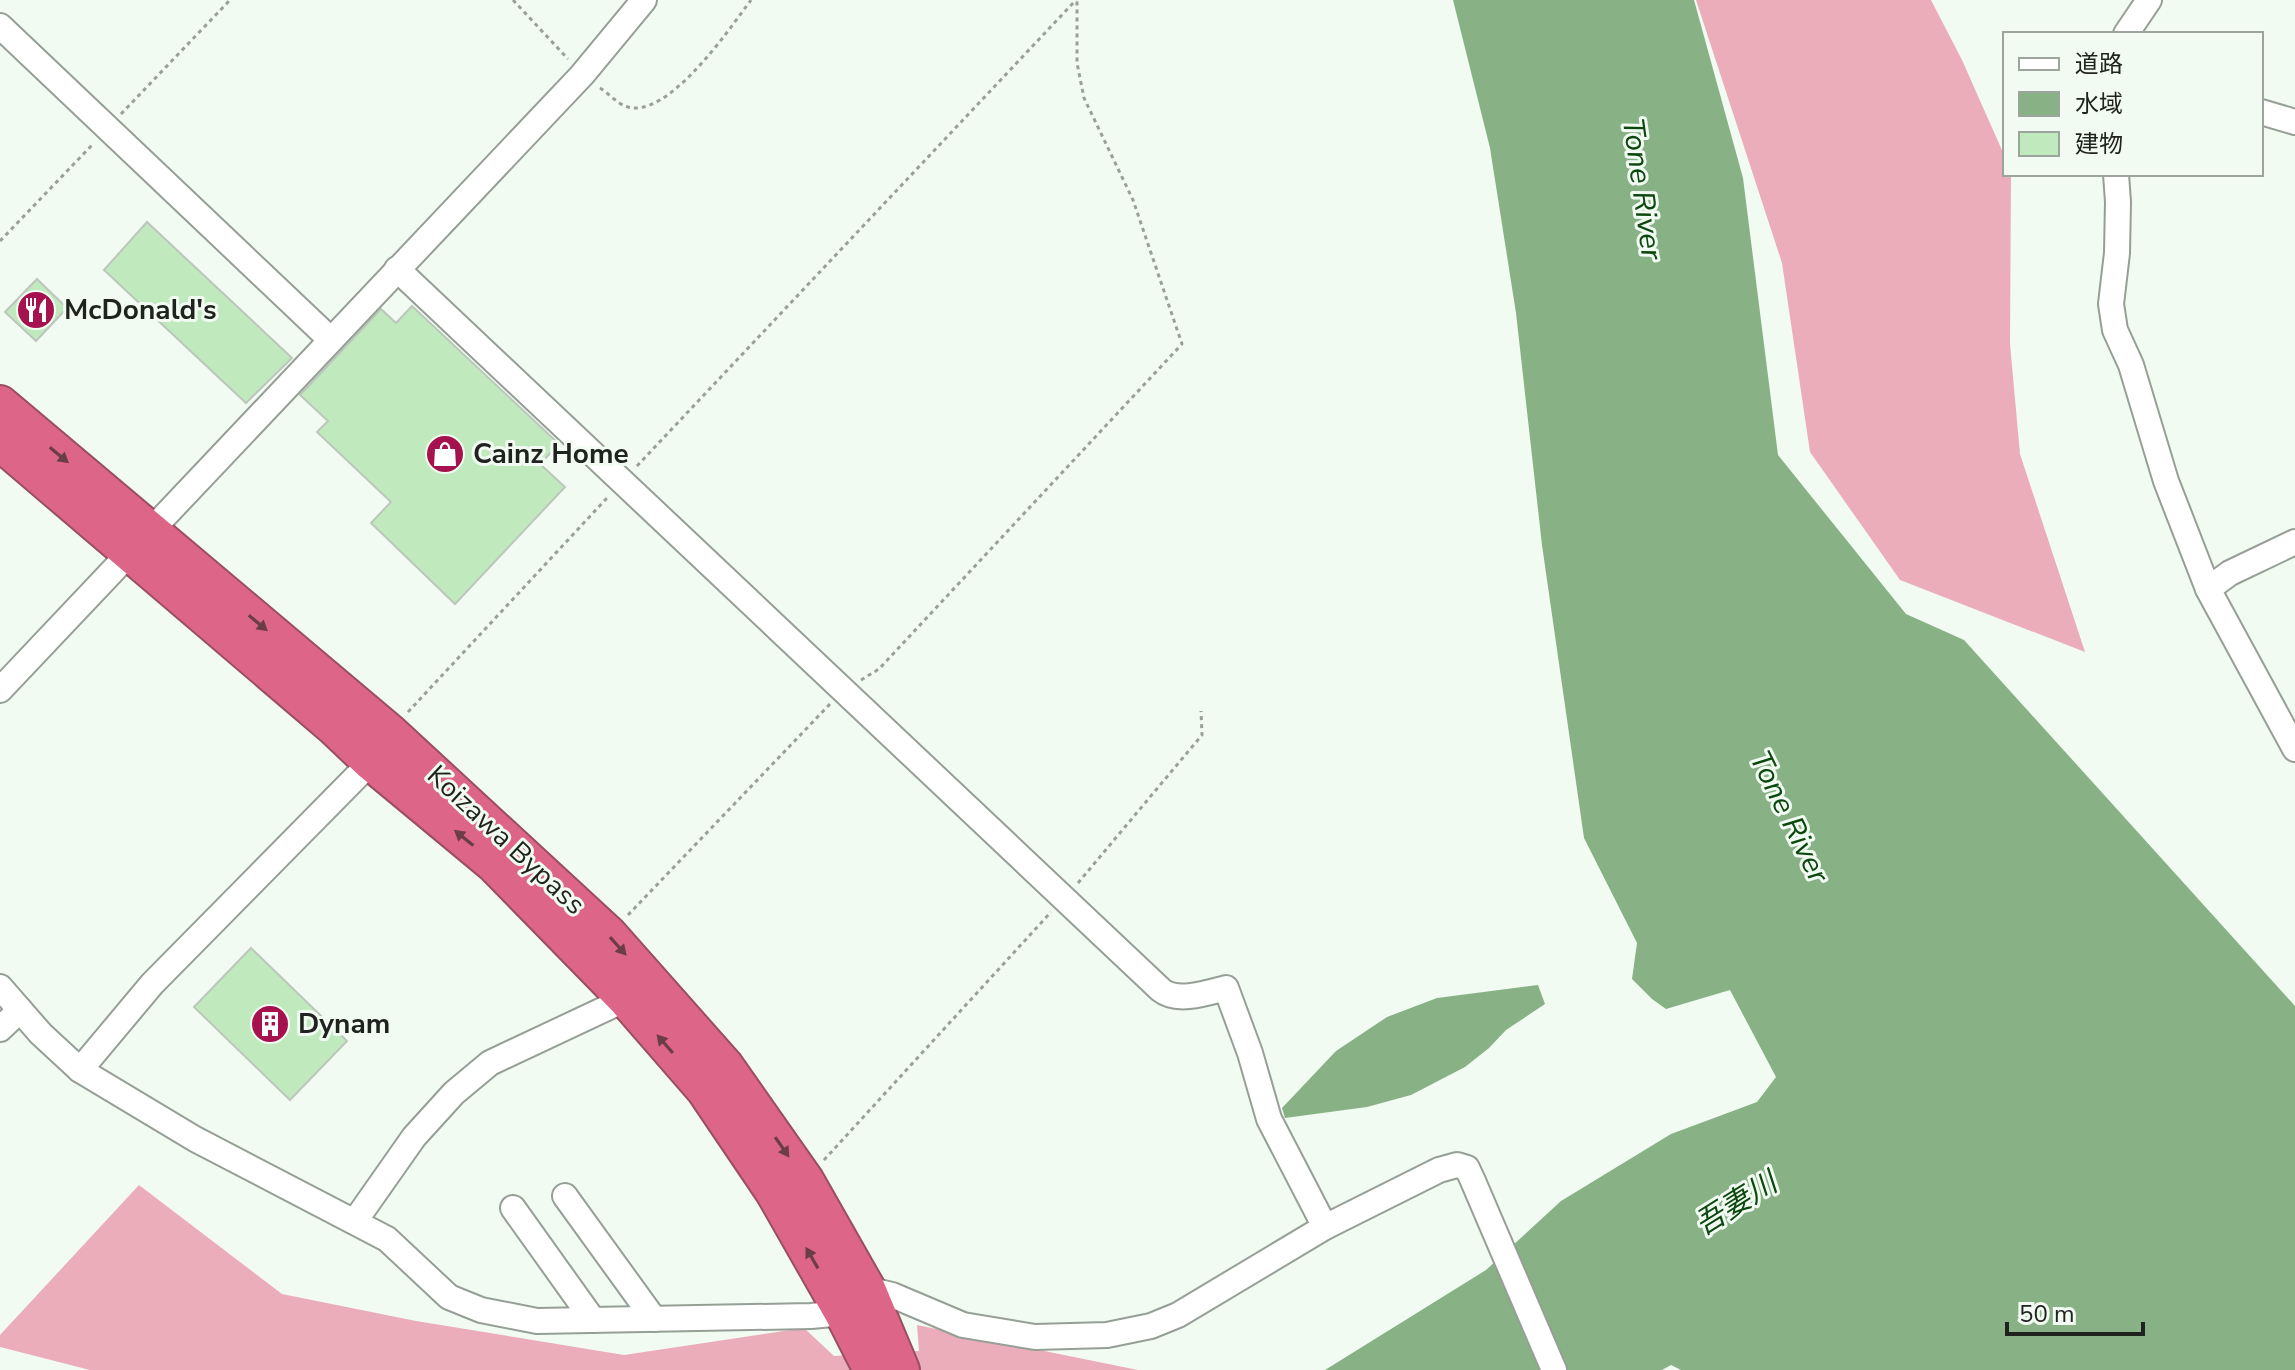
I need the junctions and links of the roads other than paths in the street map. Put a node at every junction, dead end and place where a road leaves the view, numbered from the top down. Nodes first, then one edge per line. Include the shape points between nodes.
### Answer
1 (644, 0) edge
2 (2149, 0) edge
3 (0, 26) edge
4 (2127, 32) edge
5 (2263, 113) edge
6 (2295, 122) edge
7 (2116, 176) edge
8 (397, 269) junction
9 (331, 340) junction
10 (0, 404) edge
11 (0, 442) edge
12 (2295, 542) edge
13 (141, 543) junction
14 (2208, 589) junction
15 (0, 690) edge
16 (380, 747) junction
17 (2295, 749) edge
18 (0, 987) edge
19 (626, 999) junction
20 (20, 1010) junction
21 (0, 1029) edge
22 (80, 1070) junction
23 (565, 1196) dead end
24 (513, 1208) dead end
25 (355, 1221) junction
26 (1325, 1227) junction
27 (855, 1301) junction
28 (654, 1319) junction
29 (593, 1320) junction
30 (881, 1360) edge
31 (1554, 1370) edge

1 - 8 street via 582,75
2 - 4 street
3 - 9 street
5 - 6 street
7 - 14 street via 2111,304 2115,330
8 - 9 street
8 - 26 street via 1168,996 1226,988 1269,1119
9 - 13 street
10 -> 13 highway, Koizawa Bypass
11 - 13 highway, Koizawa Bypass
12 - 14 street
13 - 15 street
13 - 16 highway, Koizawa Bypass
14 - 17 street
19 -> 16 highway, Koizawa Bypass
16 - 22 street via 152,984
16 -> 27 highway, Koizawa Bypass via 609,935 725,1066 805,1180
18 - 20 street
19 - 25 street via 490,1063 414,1137
27 -> 19 highway, Koizawa Bypass via 705,1090
20 - 21 street
20 - 22 street
22 - 25 street via 195,1139
23 - 28 street
24 - 29 street
25 - 29 street via 387,1239 449,1297 470,1306 537,1321
26 - 27 street via 1178,1315 1107,1335 1035,1337 963,1325 892,1295
26 - 31 street via 1439,1170 1467,1168
27 - 28 street via 811,1316
27 - 30 highway, Koizawa Bypass
28 - 29 street

